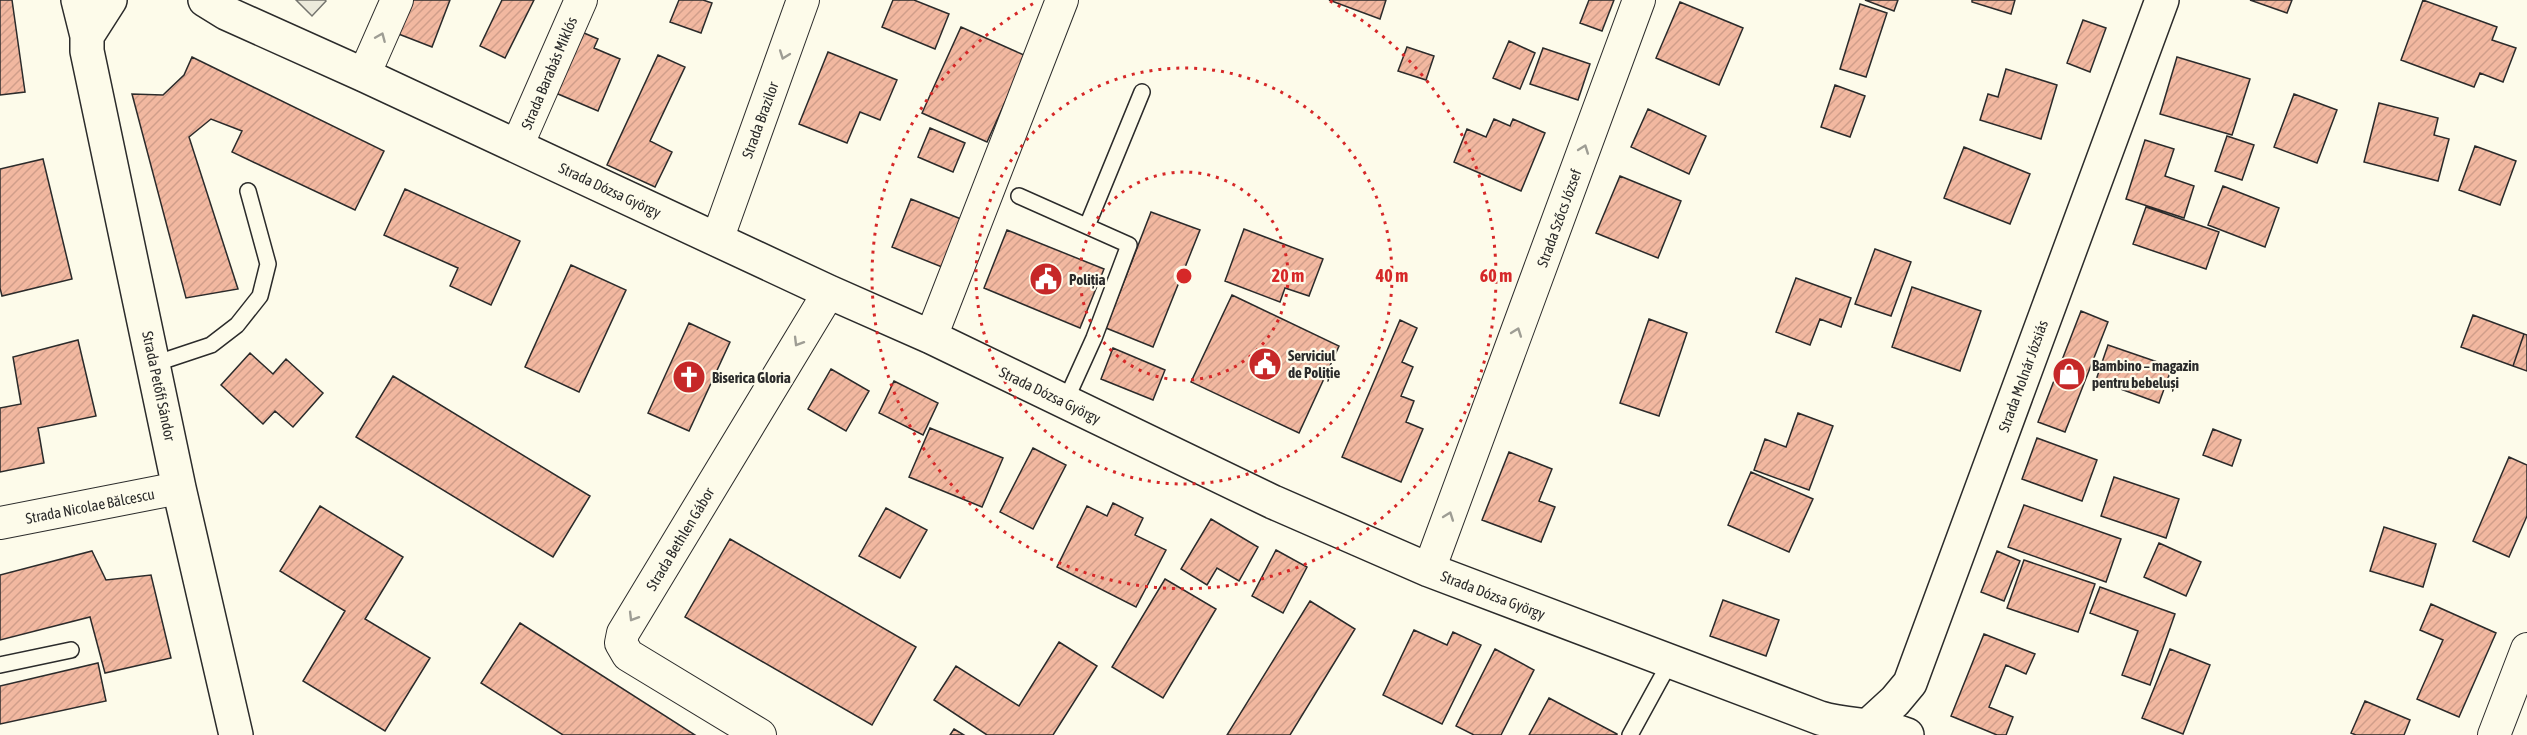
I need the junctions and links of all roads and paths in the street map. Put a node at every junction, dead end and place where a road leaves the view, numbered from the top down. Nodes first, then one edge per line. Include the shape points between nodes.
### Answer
1 (78, 0) edge
2 (110, 0) edge
3 (397, 0) edge
4 (581, 0) edge
5 (803, 0) edge
6 (1062, 0) edge
7 (1639, 0) edge
8 (2162, 0) edge
9 (209, 2) edge
10 (87, 36) junction
11 (364, 75) junction
12 (1142, 92) dead end
13 (517, 146) junction
14 (248, 191) dead end
15 (1019, 196) dead end
16 (1087, 226) junction
17 (717, 240) junction
18 (829, 292) junction
19 (931, 337) junction
20 (154, 364) junction
21 (1065, 402) junction
22 (179, 488) junction
23 (0, 523) edge
24 (1429, 570) junction
25 (2527, 649) edge
26 (70, 650) dead end
27 (1670, 662) junction
28 (0, 665) edge
29 (1864, 730) edge
30 (236, 735) edge
31 (760, 735) edge
32 (1630, 735) edge
33 (1907, 735) edge
34 (2494, 735) edge

1 - 10 main road, Strada Petőfi Sándor
2 - 10 main road
11 -> 3 street
4 - 13 street, Strada Barabás Miklós
5 -> 17 street, Strada Brazilor
6 - 19 street
24 -> 7 street, Strada Szőcs József
8 - 29 main road, Strada Molnár Józsiás via 1910,683
9 - 11 main road, Strada Dózsa György
10 - 20 main road, Strada Petőfi Sándor via 87,51
11 - 13 main road, Strada Dózsa György
12 - 16 lane
13 - 17 main road, Strada Dózsa György
14 - 20 lane via 268,264 260,296 237,325 211,345
15 - 16 lane
16 - 21 lane via 1129,245
17 - 18 main road, Strada Dózsa György
18 - 19 main road, Strada Dózsa György
18 -> 31 street, Strada Bethlen Gábor via 623,633 621,643 628,655
19 - 21 main road, Strada Dózsa György
20 - 22 main road, Strada Petőfi Sándor
21 - 24 main road, Strada Dózsa György via 1273,502
22 - 23 street, Strada Nicolae Bălcescu
22 - 30 main road, Strada Petőfi Sándor
24 - 27 main road, Strada Dózsa György
25 - 34 street
26 - 28 lane
27 - 29 main road, Strada Dózsa György via 1834,723
27 - 32 lane
29 - 33 main road, Strada Dózsa György

